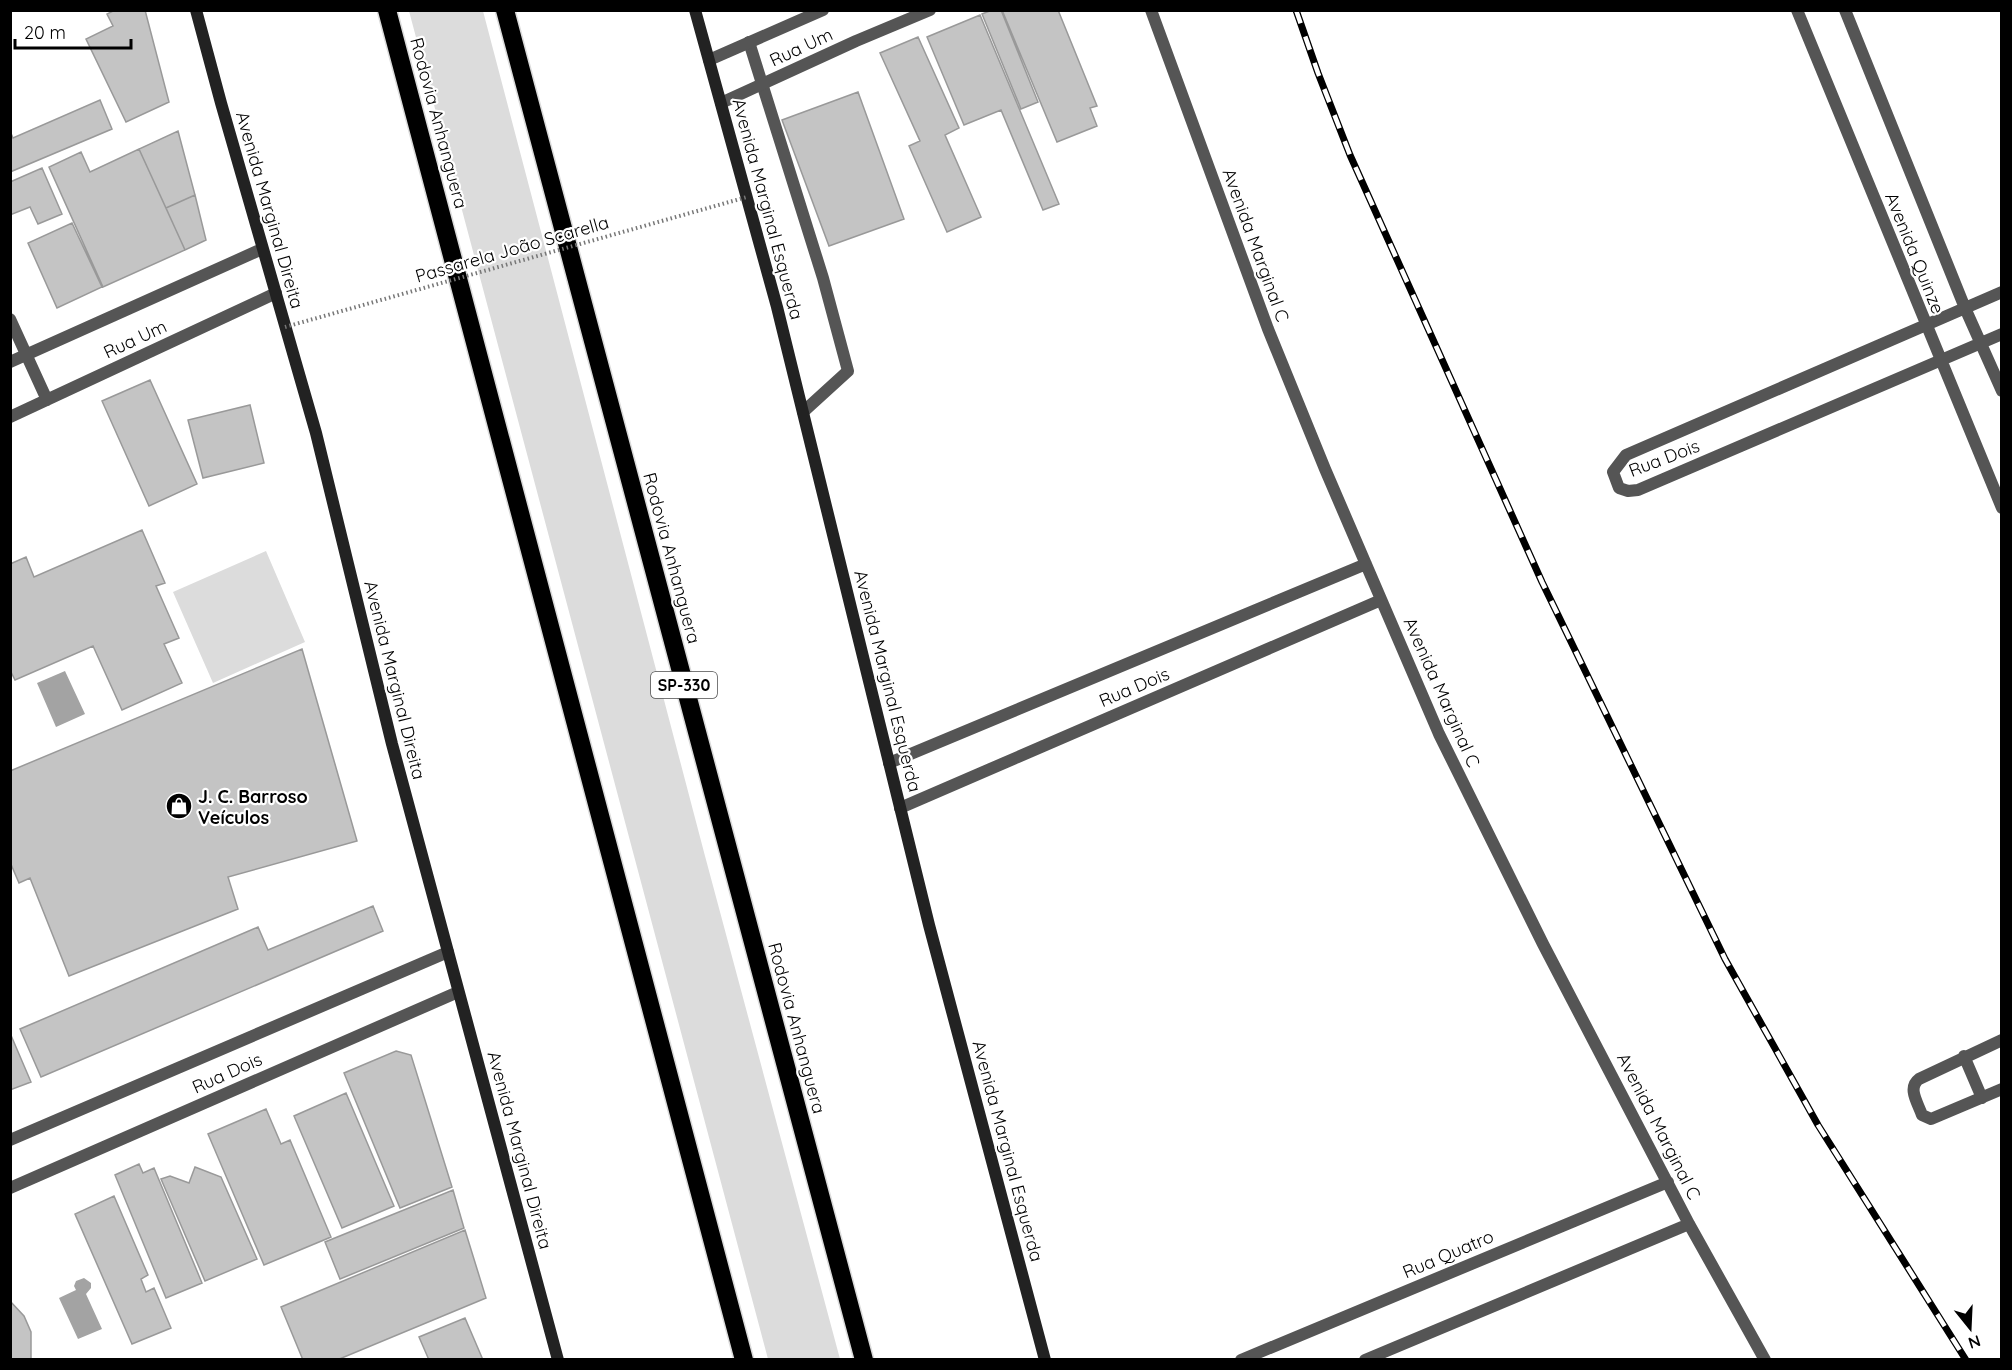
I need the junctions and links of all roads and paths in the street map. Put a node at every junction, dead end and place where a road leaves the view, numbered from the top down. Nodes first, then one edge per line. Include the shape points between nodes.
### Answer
1 (196, 10) edge
2 (387, 10) edge
3 (505, 10) edge
4 (694, 10) edge
5 (823, 10) edge
6 (930, 10) edge
7 (1151, 10) edge
8 (1797, 10) edge
9 (1845, 10) edge
10 (749, 42) junction
11 (709, 60) junction
12 (761, 85) junction
13 (721, 103) junction
14 (747, 197) junction
15 (262, 249) junction
16 (2001, 292) edge
17 (276, 294) junction
18 (1965, 308) junction
19 (10, 319) edge
20 (1925, 326) junction
21 (285, 327) junction
22 (2001, 334) edge
23 (1982, 343) junction
24 (26, 354) junction
25 (1941, 361) junction
26 (10, 362) edge
27 (2001, 391) edge
28 (47, 400) junction
29 (803, 412) junction
30 (10, 417) edge
31 (2001, 508) edge
32 (1366, 564) junction
33 (1381, 600) junction
34 (890, 763) junction
35 (900, 808) junction
36 (448, 952) junction
37 (458, 992) junction
38 (2001, 1040) edge
39 (1964, 1056) junction
40 (2001, 1089) edge
41 (1982, 1098) junction
42 (10, 1140) edge
43 (1668, 1182) junction
44 (10, 1188) edge
45 (1689, 1224) junction
46 (558, 1359) edge
47 (744, 1359) edge
48 (864, 1359) edge
49 (1045, 1359) edge
50 (1241, 1359) edge
51 (1365, 1359) edge
52 (1766, 1359) edge

1 - 15 main road, Avenida Marginal Direita
2 - 47 highway, Rodovia Anhanguera
3 - 48 highway, Rodovia Anhanguera / SP-330
4 - 11 main road, Avenida Marginal Esquerda
5 - 10 street, Rua Um
6 - 12 street, Rua Um
7 - 32 street, Avenida Marginal C via 1268,329
8 - 20 street, Avenida Quinze
9 - 18 street, Avenida Quinze
10 - 11 street, Rua Um
10 - 12 street
11 - 13 main road, Avenida Marginal Esquerda
12 - 13 street, Rua Um
12 - 29 street via 848,371
13 - 14 main road, Avenida Marginal Esquerda
14 - 21 path, Passarela João Scarella, bridge
14 - 29 main road, Avenida Marginal Esquerda
15 - 17 main road, Avenida Marginal Direita
15 - 24 street, Rua Um
16 - 18 street, Rua Dois
17 - 21 main road, Avenida Marginal Direita
17 - 28 street, Rua Um
18 - 20 street, Rua Dois
18 - 23 street, Avenida Quinze
19 - 24 street
20 - 25 street, Avenida Quinze
20 - 25 street, Rua Dois via 1626,455 1612,472 1615,481 1619,488 1638,490
21 - 36 main road, Avenida Marginal Direita via 316,433 392,744
22 - 23 street, Rua Dois
23 - 25 street, Rua Dois
23 - 27 street, Avenida Quinze
24 - 26 street, Rua Um
24 - 28 street
25 - 31 street, Avenida Quinze
28 - 30 street, Rua Um
29 - 34 main road, Avenida Marginal Esquerda
32 - 33 street, Avenida Marginal C
32 - 34 street, Rua Dois
33 - 35 street, Rua Dois
33 - 43 street, Avenida Marginal C via 1439,734
34 - 35 main road, Avenida Marginal Esquerda
35 - 49 main road, Avenida Marginal Esquerda
36 - 37 main road, Avenida Marginal Direita
36 - 42 street, Rua Dois
37 - 44 street, Rua Dois
37 - 46 main road, Avenida Marginal Direita
38 - 39 street
39 - 41 street
39 - 41 street via 1915,1082 1912,1091 1922,1115 1931,1119
40 - 41 street
43 - 45 street, Avenida Marginal C
43 - 50 street, Rua Quatro
45 - 51 street
45 - 52 street, Avenida Marginal C

